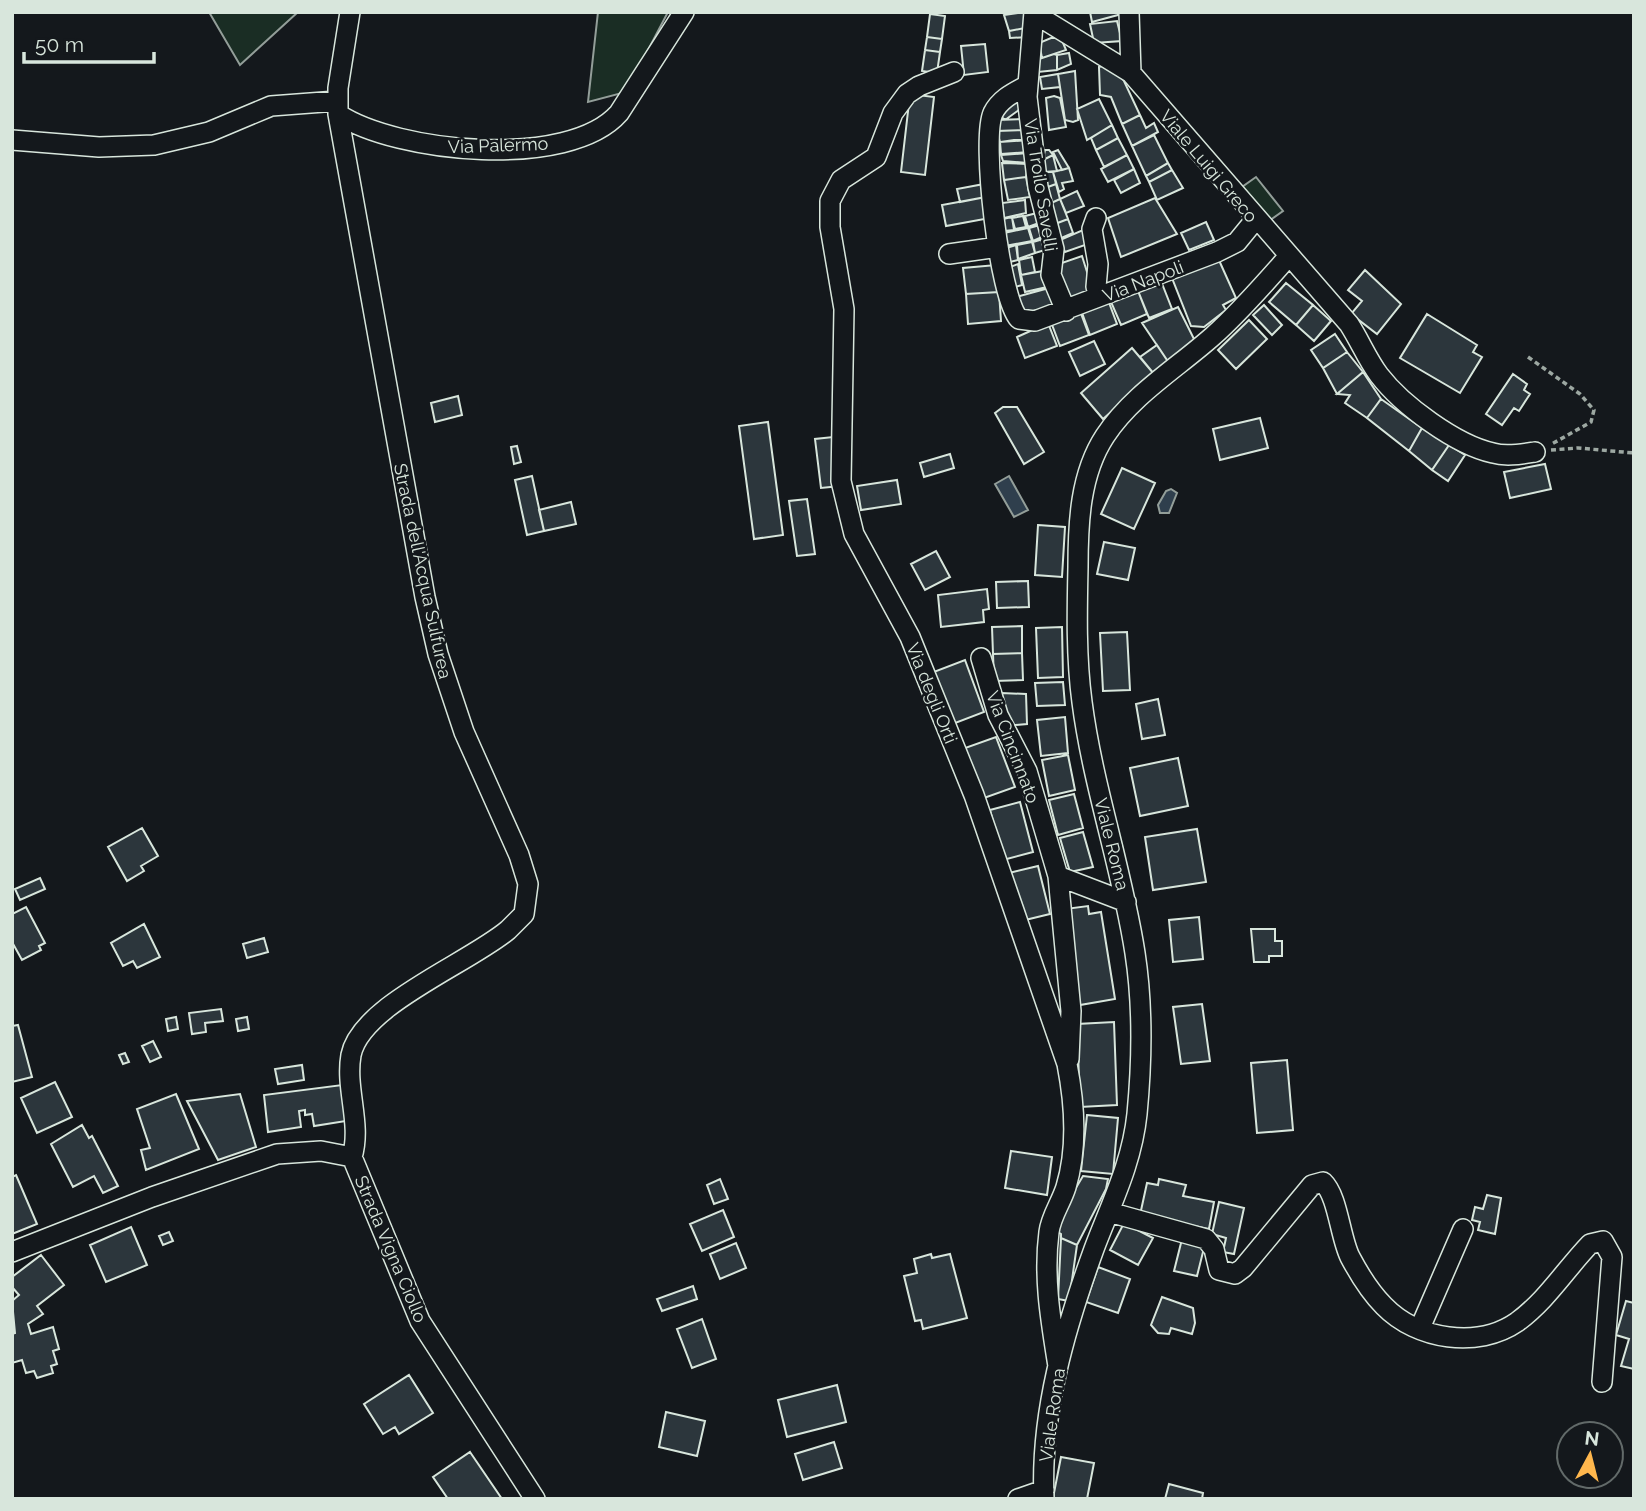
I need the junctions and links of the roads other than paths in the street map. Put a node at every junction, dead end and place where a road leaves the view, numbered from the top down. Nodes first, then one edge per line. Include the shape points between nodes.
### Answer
1 (350, 12) edge
2 (684, 12) edge
3 (1129, 12) edge
4 (1035, 13) edge
5 (954, 72) dead end
6 (1131, 74) junction
7 (1026, 86) junction
8 (338, 108) junction
9 (12, 140) edge
10 (1096, 218) dead end
11 (1255, 220) junction
12 (998, 247) junction
13 (949, 254) dead end
14 (1288, 257) junction
15 (1096, 288) dead end
16 (1066, 311) junction
17 (1535, 452) road end
18 (981, 658) dead end
19 (1058, 876) junction
20 (1126, 902) junction
21 (1069, 1074) junction
22 (352, 1157) junction
23 (1109, 1212) junction
24 (1463, 1229) dead end
25 (12, 1252) edge
26 (1420, 1328) junction
27 (1058, 1366) junction
28 (1602, 1382) dead end
29 (1044, 1494) edge
30 (535, 1499) edge
31 (1018, 1499) edge

1 - 8 street, Strada dell'Acqua Sulfurea
2 - 8 street, Via Palermo via 619,113 580,137 534,146 454,148 373,132
3 - 6 street
4 - 6 street, Viale Luigi Greco
4 - 7 street, Via Troilo Savelli
5 - 21 street, Via degli Orti via 907,94 893,113 876,157 842,180 830,201 830,227 844,299 841,481 854,534 910,638 974,795
6 - 11 street, Viale Luigi Greco
7 - 12 street via 1000,102 991,120
7 - 16 street, Via Troilo Savelli via 1038,187 1054,249 1052,279
8 - 9 street via 271,106 209,132 154,145 99,147
8 - 22 street, Strada dell'Acqua Sulfurea via 432,629 455,710 519,855 528,890 524,914 515,925 386,1009 356,1040 350,1066 355,1124
10 - 15 street via 1092,229 1098,264
11 - 14 street, Viale Luigi Greco
11 - 16 street, Via Napoli via 1242,237 1224,249
12 - 13 street
12 - 16 street, Via Napoli via 1009,301 1019,319 1031,322
14 - 17 street, Viale Luigi Greco via 1349,324 1374,368 1408,404 1481,449 1499,455
14 - 20 street, Viale Roma via 1223,327 1123,413 1098,447 1084,486 1078,546 1079,680 1091,756
18 - 19 street, Via Cincinnato via 999,715 1027,771
19 - 20 street
19 - 21 street, Via Cincinnato via 1071,1011
20 - 23 street, Viale Roma via 1139,992 1138,1105 1127,1166
21 - 27 street, Via degli Orti via 1074,1151 1065,1191 1051,1222 1047,1261
22 - 25 street, Strada Vigna Ciollo via 321,1151 278,1154
22 - 30 street, Strada Vigna Ciollo via 421,1321
23 - 26 street via 1206,1240 1214,1249 1219,1270 1235,1274 1308,1189 1323,1182 1349,1255 1366,1283 1390,1311
23 - 27 street, Viale Roma via 1073,1309
24 - 26 street
26 - 28 street via 1465,1339 1498,1332 1539,1303 1590,1244 1603,1241 1612,1257
27 - 29 street, Viale Roma via 1048,1419
29 - 31 street

